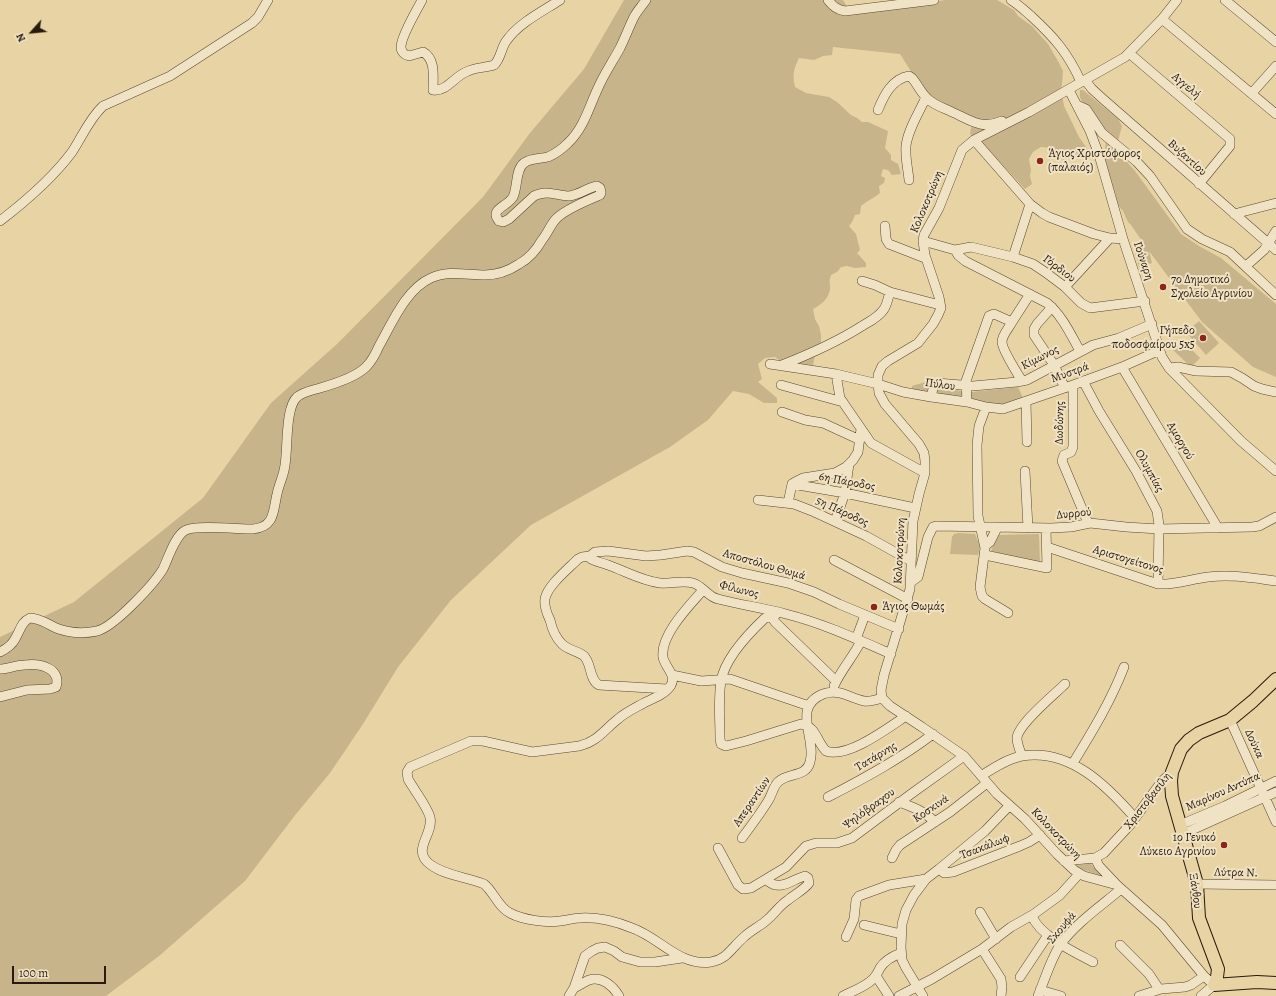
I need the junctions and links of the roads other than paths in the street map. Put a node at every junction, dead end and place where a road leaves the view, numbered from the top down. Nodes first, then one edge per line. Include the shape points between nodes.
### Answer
1 (268, 0) edge
2 (422, 0) edge
3 (560, 0) edge
4 (646, 0) edge
5 (828, 0) edge
6 (934, 0) edge
7 (1012, 0) edge
8 (1177, 0) edge
9 (1225, 0) edge
10 (1162, 19) junction
11 (1276, 42) edge
12 (1129, 54) junction
13 (1276, 66) edge
14 (1083, 81) junction
15 (1069, 90) junction
16 (1252, 93) junction
17 (926, 97) junction
18 (1077, 105) junction
19 (1038, 107) junction
20 (878, 110) dead end
21 (1276, 114) edge
22 (974, 140) junction
23 (909, 180) dead end
24 (1199, 184) junction
25 (1276, 203) edge
26 (1030, 204) junction
27 (1234, 214) junction
28 (0, 221) edge
29 (885, 226) dead end
30 (1276, 231) edge
31 (1110, 238) junction
32 (1123, 239) junction
33 (923, 242) junction
34 (1268, 244) junction
35 (955, 250) junction
36 (1276, 250) edge
37 (1013, 257) junction
38 (925, 258) junction
39 (1246, 266) junction
40 (862, 281) dead end
41 (1065, 287) junction
42 (890, 292) junction
43 (1030, 294) junction
44 (1276, 295) edge
45 (1145, 302) junction
46 (940, 305) junction
47 (1052, 307) junction
48 (1012, 322) junction
49 (1152, 324) junction
50 (1160, 350) junction
51 (1080, 351) junction
52 (770, 364) dead end
53 (782, 365) junction
54 (1054, 365) junction
55 (1122, 367) junction
56 (1169, 368) junction
57 (1196, 371) junction
58 (836, 374) junction
59 (1022, 381) junction
60 (1083, 381) junction
61 (1184, 382) junction
62 (878, 384) junction
63 (781, 385) dead end
64 (966, 386) junction
65 (1069, 387) junction
66 (1276, 392) edge
67 (931, 397) junction
68 (842, 402) junction
69 (967, 402) junction
70 (1026, 402) junction
71 (986, 407) junction
72 (782, 412) dead end
73 (861, 429) junction
74 (860, 440) junction
75 (1027, 442) dead end
76 (849, 464) junction
77 (1025, 471) dead end
78 (1276, 471) edge
79 (925, 473) junction
80 (792, 484) junction
81 (845, 493) junction
82 (758, 500) dead end
83 (788, 503) junction
84 (915, 508) junction
85 (1276, 517) edge
86 (836, 521) junction
87 (1088, 523) junction
88 (981, 528) junction
89 (997, 528) junction
90 (1028, 528) junction
91 (1046, 528) junction
92 (1218, 528) junction
93 (1159, 529) junction
94 (1047, 547) junction
95 (985, 550) junction
96 (593, 554) junction
97 (834, 560) dead end
98 (911, 561) junction
99 (1276, 581) edge
100 (911, 582) junction
101 (1158, 584) junction
102 (703, 590) junction
103 (908, 599) junction
104 (1008, 613) dead end
105 (865, 615) junction
106 (775, 616) junction
107 (899, 629) junction
108 (859, 640) junction
109 (0, 652) edge
110 (891, 654) junction
111 (1124, 667) dead end
112 (0, 669) edge
113 (672, 675) junction
114 (721, 679) junction
115 (836, 681) junction
116 (1276, 681) edge
117 (1065, 684) dead end
118 (667, 689) junction
119 (831, 692) junction
120 (0, 697) edge
121 (882, 698) junction
122 (809, 706) junction
123 (906, 716) junction
124 (1230, 720) junction
125 (807, 725) junction
126 (933, 734) junction
127 (964, 756) junction
128 (1022, 756) junction
129 (1073, 763) junction
130 (1172, 772) junction
131 (984, 779) junction
132 (1276, 781) edge
133 (1262, 788) junction
134 (1276, 792) edge
135 (828, 797) dead end
136 (1265, 798) junction
137 (899, 802) junction
138 (1009, 806) junction
139 (1225, 810) junction
140 (1135, 818) junction
141 (935, 822) junction
142 (1276, 822) edge
143 (1181, 829) junction
144 (1040, 835) junction
145 (742, 838) dead end
146 (718, 848) dead end
147 (892, 858) dead end
148 (1095, 858) junction
149 (1064, 862) junction
150 (939, 869) junction
151 (1079, 874) junction
152 (768, 878) junction
153 (926, 879) junction
154 (1197, 884) junction
155 (1276, 886) edge
156 (1119, 887) junction
157 (980, 912) dead end
158 (1032, 916) junction
159 (864, 925) dead end
160 (901, 934) junction
161 (1048, 935) junction
162 (846, 937) dead end
163 (996, 940) junction
164 (1061, 944) junction
165 (1120, 945) dead end
166 (982, 949) junction
167 (901, 953) junction
168 (682, 958) junction
169 (1093, 962) dead end
170 (876, 976) junction
171 (1204, 976) junction
172 (1020, 977) dead end
173 (1276, 983) edge
174 (1214, 985) junction
175 (918, 987) junction
176 (1159, 989) junction
177 (571, 992) edge
178 (1038, 995) edge
179 (619, 996) edge
180 (842, 996) edge
181 (888, 996) edge
182 (899, 996) edge
183 (923, 996) edge
184 (1001, 996) edge
185 (1061, 996) edge
186 (1139, 996) edge
187 (1201, 996) edge

1 - 28 street via 252,23 198,59 170,76 103,106 50,177
2 - 3 street via 406,31 401,49 409,56 424,52 428,55 433,66 433,90 438,91 466,72 494,65 502,47 512,34
4 - 109 street via 598,88 580,129 554,154 522,165 514,194 495,216 499,221 506,221 539,193 550,192 570,196 597,186 601,193 556,218 542,242 514,268 486,275 449,273 423,282 410,293 366,368 297,397 288,422 284,472 277,491 272,519 266,525 253,529 187,530 179,536 162,570 149,588 110,625 98,631 76,633 30,618 24,622 15,641
5 - 6 street via 833,6 845,11
7 - 14 street, Βυζαντίου via 1055,39
8 - 10 street, Κολοκοτρώνη
9 - 11 street
10 - 12 street, Κολοκοτρώνη
10 - 16 street
12 - 14 street, Κολοκοτρώνη
12 - 24 street, Αγγελή via 1230,139 1230,146
13 - 16 street
14 - 15 street, Κολοκοτρώνη
14 - 24 street, Βυζαντίου
15 - 18 street, Γούναρη
15 - 19 street, Κολοκοτρώνη
16 - 21 street
17 - 19 street via 973,122 984,125 999,122 1029,107
17 - 20 street via 912,78 906,76 888,90
17 - 23 street via 907,140
18 - 32 street, Γούναρη via 1099,155
18 - 39 street via 1086,109 1102,133 1150,176 1187,229 1207,242 1226,249
19 - 22 street, Κολοκοτρώνη
22 - 26 street
22 - 33 street, Κολοκοτρώνη via 960,152
24 - 27 street, Βυζαντίου
25 - 27 street
26 - 31 street via 1049,217
26 - 37 street
27 - 34 street, Βυζαντίου
29 - 38 street via 889,244
30 - 34 street
31 - 32 street
31 - 41 street
32 - 45 street, Γούναρη
33 - 35 street, Γόρδιου
33 - 38 street, Κολοκοτρώνη
34 - 36 street, Βυζαντίου
34 - 39 street
35 - 37 street, Γόρδιου via 971,247
35 - 43 street, Γόρδιου via 965,261
37 - 41 street, Γόρδιου via 1037,266
38 - 46 street, Κολοκοτρώνη
39 - 44 street
40 - 42 street
41 - 45 street, Γόρδιου via 1090,308
42 - 46 street
42 - 53 street via 885,308 880,314 825,347
43 - 47 street, Γόρδιου
43 - 48 street
45 - 49 street, Γούναρη
46 - 62 street via 934,323 922,339 882,366
47 - 51 street, Γόρδιου
47 - 54 street via 1033,332 1035,339
48 - 59 street via 1002,342
48 - 64 street via 994,314 989,316
49 - 50 street, Γούναρη
49 - 51 street, Κίμωνος
50 - 55 street, Μυστρά
50 - 56 street, Γούναρη
51 - 54 street, Κίμωνος
52 - 53 street, Πύλου
53 - 58 street, Πύλου
54 - 59 street, Κίμωνος
54 - 65 street
55 - 60 street, Μυστρά
55 - 92 street, Αμοργού
56 - 57 street
56 - 61 street, Γούναρη
57 - 61 street
57 - 66 street via 1231,372 1254,386
58 - 62 street, Πύλου
58 - 68 street
59 - 64 street, Κίμωνος
60 - 65 street, Μυστρά
60 - 93 street, Ολυμπίας via 1146,488 1157,511
61 - 78 street, Γούναρη via 1241,441
62 - 67 street, Πύλου
62 - 79 street, Κολοκοτρώνη via 884,404 923,450
63 - 68 street
64 - 67 street, Κίμωνος via 936,383
64 - 69 street
65 - 70 street, Μυστρά
65 - 87 street, Δωδώνης via 1073,447 1072,451 1064,455 1062,461
67 - 69 street, Πύλου
68 - 73 street
69 - 71 street, Πύλου
70 - 71 street, Μυστρά via 1003,409
70 - 75 street
71 - 88 street via 977,445 978,516
72 - 74 street via 823,423
73 - 74 street
73 - 79 street via 871,443
74 - 76 street via 858,452
76 - 80 street via 835,473 803,478
76 - 81 street
77 - 90 street
79 - 84 street, Κολοκοτρώνη
80 - 81 street, 6η Πάροδος
80 - 83 street
81 - 84 street, 6η Πάροδος
81 - 86 street
82 - 83 street, 5η Πάροδος
83 - 86 street, 5η Πάροδος
84 - 98 street, Κολοκοτρώνη
85 - 92 street, Δυρρού via 1259,526
86 - 98 street, 5η Πάροδος
87 - 91 street, Δυρρού
87 - 93 street, Δυρρού
88 - 89 street, Δυρρού
88 - 95 street
88 - 100 street, Δυρρού via 933,527 918,577
89 - 90 street, Δυρρού
89 - 95 street
90 - 91 street, Δυρρού
91 - 94 street
92 - 93 street, Δυρρού
93 - 101 street, Ολυμπίας
94 - 95 street via 1047,568
94 - 101 street, Αριστογείτονος
95 - 104 street via 981,592 985,599
96 - 102 street, Φίλωνος via 591,559 595,561 647,580 667,583 689,582
96 - 105 street, Αποστόλου Θωμά via 611,551 646,556 694,552 722,567 788,583
96 - 118 street via 578,559 547,594 546,606 556,637 566,647 585,658 596,684
97 - 103 street
98 - 100 street, Κολοκοτρώνη
99 - 101 street, Αριστογείτονος via 1224,576
100 - 103 street, Κολοκοτρώνη
102 - 106 street, Φίλωνος via 718,599
102 - 113 street via 676,622 665,643 663,658
103 - 107 street, Κολοκοτρώνη
105 - 107 street, Αποστόλου Θωμά
105 - 108 street
106 - 108 street, Φίλωνος via 805,619
106 - 114 street via 763,620 734,652
106 - 115 street
107 - 110 street, Κολοκοτρώνη
108 - 110 street, Φίλωνος
108 - 115 street via 854,654
110 - 121 street, Κολοκοτρώνη via 882,686
111 - 129 street via 1116,689
112 - 120 street via 25,664 41,666 55,672 58,681 52,689 27,690
113 - 114 street via 701,681
113 - 118 street via 672,683
114 - 122 street via 734,680
114 - 125 street via 720,742 726,746 796,725
115 - 119 street
116 - 124 main road, Χριστοβασίλη
117 - 128 street via 1021,729 1017,738
118 - 168 street via 627,712 597,739 585,745 532,752 471,741 415,764 407,772 408,779 430,817 422,851 431,866 484,884 513,915 542,921 582,918 622,924 639,930
119 - 121 street via 865,701
119 - 122 street via 824,693
121 - 123 street, Κολοκοτρώνη
122 - 125 street, Απεραντίων via 806,715
123 - 125 street via 863,744 835,752 824,750
123 - 126 street, Κολοκοτρώνη
124 - 130 main road, Χριστοβασίλη via 1189,740 1181,749
124 - 133 street, Δούκα
125 - 145 street, Απεραντίων via 812,751 809,767 778,782 759,816
126 - 127 street, Κολοκοτρώνη
126 - 135 street, Τατάρνης via 895,761
127 - 131 street, Κολοκοτρώνη
127 - 137 street, Ψηλόβραχου
128 - 129 street via 1060,758
128 - 131 street via 1000,765
129 - 140 street via 1109,789
130 - 140 street, Χριστοβασίλη via 1157,786
130 - 143 main road, Ξάνθου via 1172,796
131 - 138 street, Κολοκοτρώνη
131 - 141 street, Κοσκινά via 950,812
132 - 133 street, Μαρίνου Αντύπα
133 - 136 street, Δούκα
133 - 139 street, Μαρίνου Αντύπα
134 - 136 street, Μαρίνου Αντύπα
136 - 139 street, Μαρίνου Αντύπα
136 - 142 street, Δούκα
137 - 141 street via 920,810
137 - 152 street, Ψηλόβραχου via 848,840 806,846 791,863
138 - 144 street, Κολοκοτρώνη
138 - 150 street, Τσακάλωφ via 986,831
139 - 143 street, Μαρίνου Αντύπα
140 - 148 street, Χριστοβασίλη via 1108,850
141 - 147 street, Κοσκινά via 900,844
143 - 154 main road, Ξάνθου
144 - 149 street, Κολοκοτρώνη
144 - 150 street, Τσακάλωφ via 1020,846 953,872 944,873
146 - 152 street, Ψηλόβραχου via 740,888 751,888
148 - 149 street, Χριστοβασίλη
148 - 156 street via 1099,866
149 - 151 street, Κολοκοτρώνη
150 - 153 street, Τσακάλωφ
151 - 156 street, Κολοκοτρώνη
151 - 158 street via 1050,904
152 - 168 street via 769,882 775,885 787,884 805,876 809,883 720,959 702,962
153 - 160 street, Τσακάλωφ via 906,910
153 - 162 street via 889,885 859,896 856,900 854,919
154 - 155 street, Λύτρα Ν.
154 - 174 main road, Ξάνθου via 1199,918 1218,969
156 - 164 street, Σκουφά
156 - 171 street, Κολοκοτρώνη via 1162,925
157 - 163 street
158 - 161 street
158 - 163 street via 1011,927
159 - 160 street
160 - 167 street, Τσακάλωφ
161 - 164 street
161 - 172 street
163 - 166 street
164 - 169 street
164 - 178 street, Σκουφά
165 - 176 street via 1149,974
166 - 175 street
166 - 184 street via 1001,979
167 - 170 street via 886,962
167 - 175 street, Τσακάλωφ via 905,966
168 - 177 street via 640,962 622,957 608,948 598,948 584,957
170 - 180 street via 865,985
170 - 181 street
171 - 174 street, Κολοκοτρώνη
171 - 176 street via 1188,986
173 - 174 main road
174 - 187 street
175 - 182 street
175 - 183 street, Τσακάλωφ
176 - 186 street
177 - 179 street via 589,980 600,980 611,985
178 - 185 street

